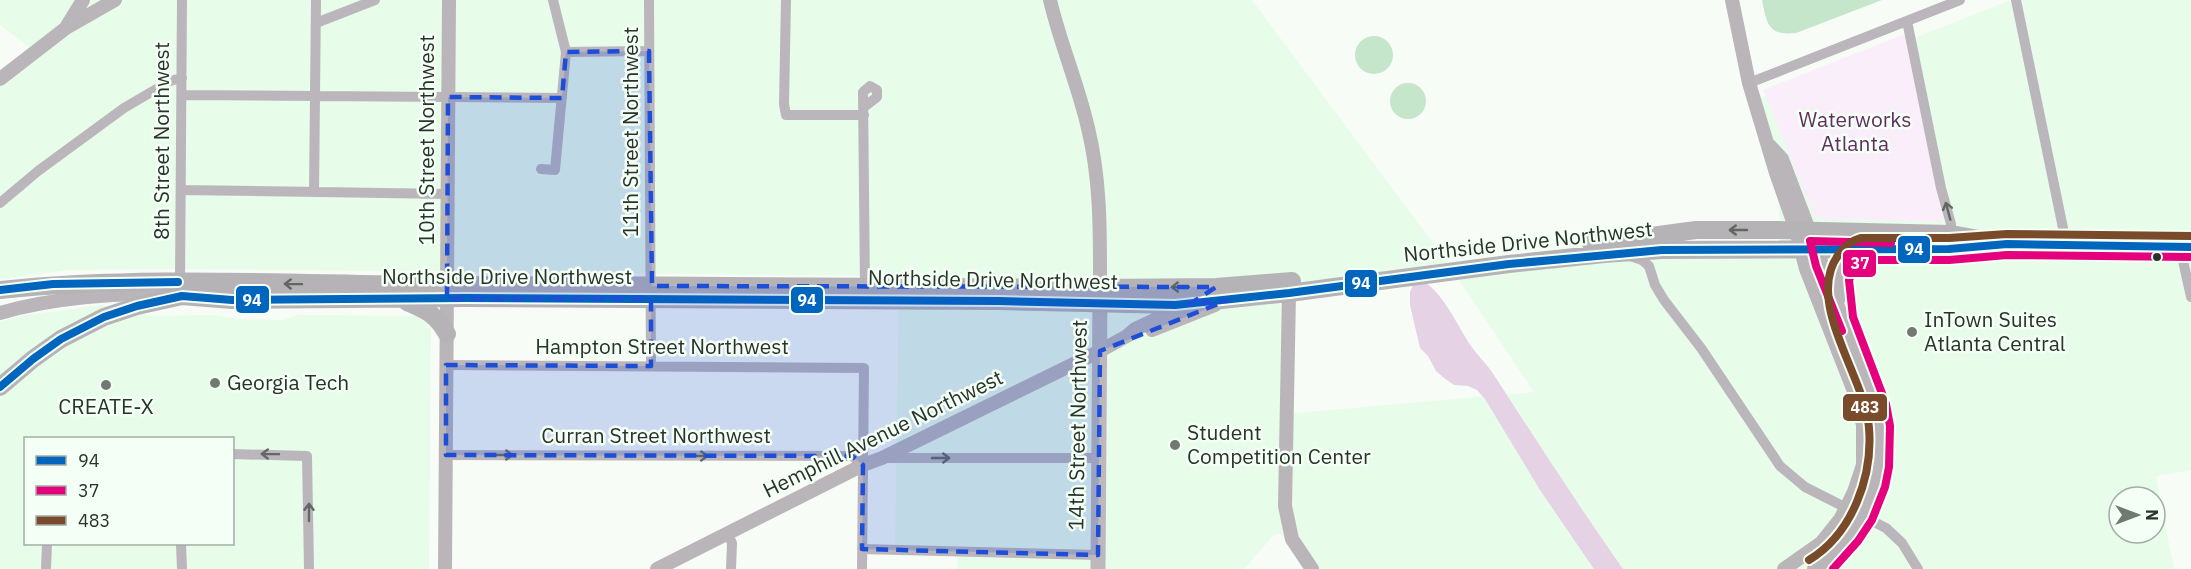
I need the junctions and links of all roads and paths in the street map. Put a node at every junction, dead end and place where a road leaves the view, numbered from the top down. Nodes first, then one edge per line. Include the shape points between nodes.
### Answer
1 (83, 0) edge
2 (115, 0) edge
3 (182, 0) edge
4 (316, 0) edge
5 (375, 0) edge
6 (449, 0) edge
7 (553, 0) edge
8 (649, 0) edge
9 (786, 0) edge
10 (1050, 0) edge
11 (1732, 0) edge
12 (1960, 0) edge
13 (2016, 0) edge
14 (1907, 21) junction
15 (316, 23) junction
16 (66, 28) junction
17 (649, 51) junction
18 (566, 52) junction
19 (182, 78) junction
20 (0, 80) edge
21 (1749, 84) junction
22 (182, 95) junction
23 (315, 96) junction
24 (448, 97) junction
25 (562, 98) junction
26 (1767, 142) junction
27 (541, 169) dead end
28 (181, 190) junction
29 (314, 192) junction
30 (448, 194) junction
31 (1784, 194) junction
32 (0, 204) edge
33 (1770, 230) junction
34 (1951, 234) junction
35 (1806, 239) junction
36 (2007, 244) junction
37 (2065, 245) junction
38 (2186, 247) edge
39 (1861, 249) junction
40 (1662, 250) junction
41 (1618, 253) junction
42 (1654, 285) junction
43 (178, 287) junction
44 (866, 287) junction
45 (0, 290) edge
46 (447, 292) junction
47 (651, 293) junction
48 (1222, 293) junction
49 (1289, 293) junction
50 (1100, 296) junction
51 (2191, 297) edge
52 (403, 300) junction
53 (783, 300) junction
54 (1190, 304) junction
55 (0, 313) edge
56 (1843, 320) junction
57 (447, 334) junction
58 (1127, 336) junction
59 (1100, 351) junction
60 (446, 365) junction
61 (651, 366) junction
62 (0, 387) edge
63 (234, 454) edge
64 (446, 455) junction
65 (882, 458) junction
66 (1098, 458) junction
67 (863, 465) junction
68 (1847, 507) junction
69 (1863, 515) junction
70 (728, 534) junction
71 (47, 545) edge
72 (182, 545) edge
73 (862, 549) junction
74 (1098, 562) edge
75 (46, 569) edge
76 (182, 569) edge
77 (309, 569) edge
78 (445, 569) edge
79 (657, 569) edge
80 (731, 569) edge
81 (862, 569) edge
82 (1312, 569) edge
83 (1784, 569) edge
84 (1815, 569) edge
85 (1918, 569) edge

1 - 16 street
2 - 16 street
3 - 19 street, 8th Street Northwest
4 - 15 street
5 - 15 street
6 - 24 street, 10th Street Northwest
7 - 18 street
8 - 17 street, 11th Street Northwest
9 - 44 street via 786,115 864,111
10 - 50 street, 14th Street Northwest via 1094,154 1100,206
11 - 21 street
12 - 14 street
13 - 37 street
14 - 21 street
34 -> 14 street
15 - 23 street
16 - 20 street
17 - 18 street
17 - 47 street, 11th Street Northwest
18 - 25 street
19 - 22 street, 8th Street Northwest
19 - 32 street via 124,108
21 - 26 street
22 - 23 street
22 - 28 street, 8th Street Northwest
23 - 24 street
23 - 29 street
24 - 25 street
24 - 30 street, 10th Street Northwest
25 - 27 street via 555,170
26 - 31 street
26 - 35 street via 1782,159
28 - 29 street
28 - 43 street, 8th Street Northwest
29 - 30 street
30 - 46 street, 10th Street Northwest
31 - 33 street via 1780,217
31 - 35 street
33 - 35 highway, Northside Drive Northwest
33 -> 48 highway, Northside Drive Northwest via 1696,230
34 - 35 highway, Northside Drive Northwest
34 - 36 highway, Northside Drive Northwest
35 - 39 highway, Northside Drive Northwest
35 - 40 highway, Northside Drive Northwest
35 - 56 street
35 - 68 street via 1806,269 1855,394 1863,425 1863,465
36 - 37 highway, Northside Drive Northwest
36 - 39 highway, Northside Drive Northwest via 1949,249
37 - 38 highway, Northside Drive Northwest
38 - 51 street
39 - 56 street via 1840,270
40 - 41 highway, Northside Drive Northwest
40 - 42 street via 1656,262
41 - 42 street via 1646,263
41 - 49 highway, Northside Drive Northwest
42 - 68 street via 1780,466 1806,487
43 - 45 highway, Northside Drive Northwest via 53,284
46 -> 43 highway, Northside Drive Northwest
43 - 52 highway, Northside Drive Northwest via 232,300
43 - 55 street via 122,288 115,294 54,300
43 - 62 highway, Northside Drive Northwest via 61,339
44 - 47 highway, Northside Drive Northwest
44 - 50 highway, Northside Drive Northwest
44 - 53 highway via 850,295 805,294
46 - 47 highway, Northside Drive Northwest
46 - 52 highway, Northside Drive Northwest
46 - 57 street, 10th Street Northwest
47 - 53 highway, Northside Drive Northwest
47 - 61 street, 11th Street Northwest
48 - 49 highway, Northside Drive Northwest
48 -> 50 highway, Northside Drive Northwest
48 - 54 highway, Northside Drive Northwest
48 - 58 street, Hemphill Avenue Northwest via 1139,335
49 - 82 street via 1285,506 1292,539
50 - 53 highway, Northside Drive Northwest
50 - 54 highway, Northside Drive Northwest
50 - 59 main road, 14th Street Northwest
52 - 57 highway via 429,312
54 - 58 street, Hemphill Avenue Northwest
56 - 69 street via 1880,428 1879,466
57 - 60 street, 10th Street Northwest
58 - 59 street, Hemphill Avenue Northwest
59 - 65 street, Hemphill Avenue Northwest
59 - 66 main road, 14th Street Northwest
60 - 61 street, Hampton Street Northwest
60 - 64 street, 10th Street Northwest
61 - 67 street, Hampton Street Northwest via 864,368
77 -> 63 street via 307,456
64 -> 67 street, Curran Street Northwest via 852,456
64 - 78 street, 10th Street Northwest
65 -> 66 street
65 - 67 street, Hemphill Avenue Northwest
66 - 74 main road, 14th Street Northwest
67 - 70 street, Hemphill Avenue Northwest
67 - 73 street
68 - 69 street
68 - 83 street via 1821,543
69 - 84 street via 1850,535
69 - 85 street via 1902,543
70 - 79 street, Hemphill Avenue Northwest
70 - 80 street via 732,543
71 - 75 street
72 - 76 street
73 - 74 street
73 - 81 street

